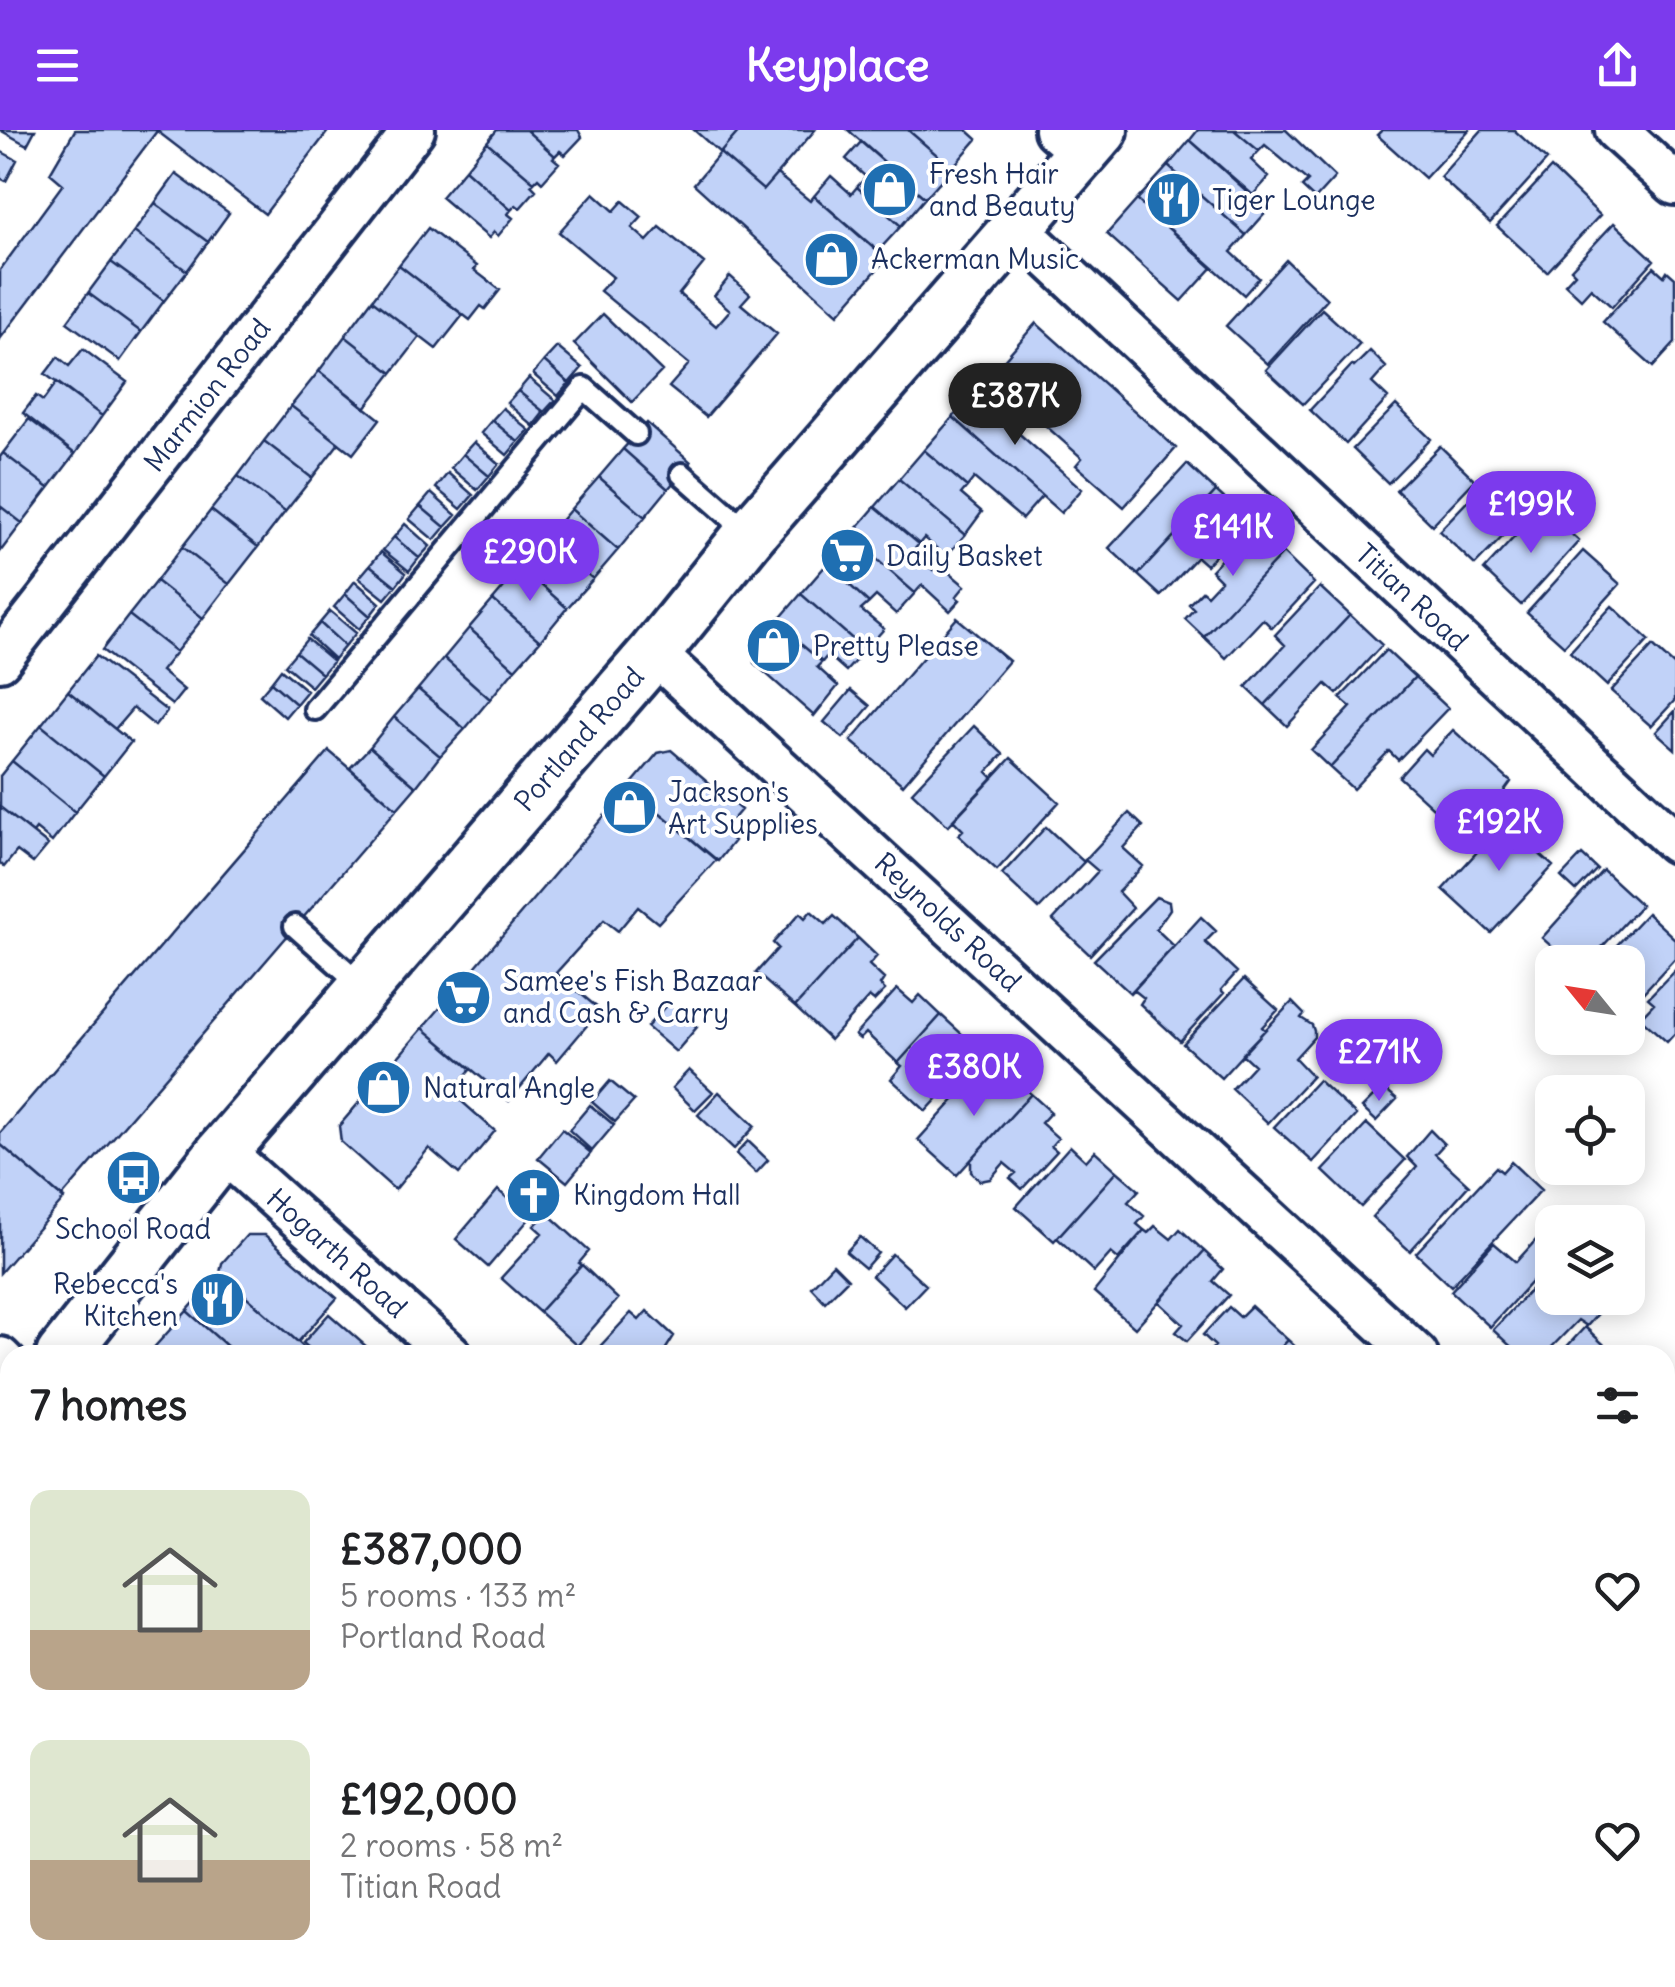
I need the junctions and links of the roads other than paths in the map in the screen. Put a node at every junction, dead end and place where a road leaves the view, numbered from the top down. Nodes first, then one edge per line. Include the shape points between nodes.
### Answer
1 (414, 130) edge
2 (1616, 130) edge
3 (1079, 138) edge
4 (1675, 184) edge
5 (1018, 230) junction
6 (636, 434) dead end
7 (682, 474) dead end
8 (750, 534) junction
9 (654, 653) junction
10 (0, 660) edge
11 (315, 709) dead end
12 (1675, 842) edge
13 (295, 926) dead end
14 (364, 986) junction
15 (224, 1151) junction
16 (70, 1345) edge
17 (440, 1345) edge
18 (1406, 1345) edge

1 - 10 street, Marmion Road
2 - 4 street
3 - 5 street, Portland Road
5 - 8 street, Portland Road
5 - 12 street, Titian Road
6 - 11 lane via 584,388
7 - 8 lane
8 - 9 street, Portland Road
9 - 14 street, Portland Road
9 - 18 street, Reynolds Road
13 - 14 lane
14 - 15 street, Portland Road
15 - 16 street, Portland Road
15 - 17 street, Hogarth Road

